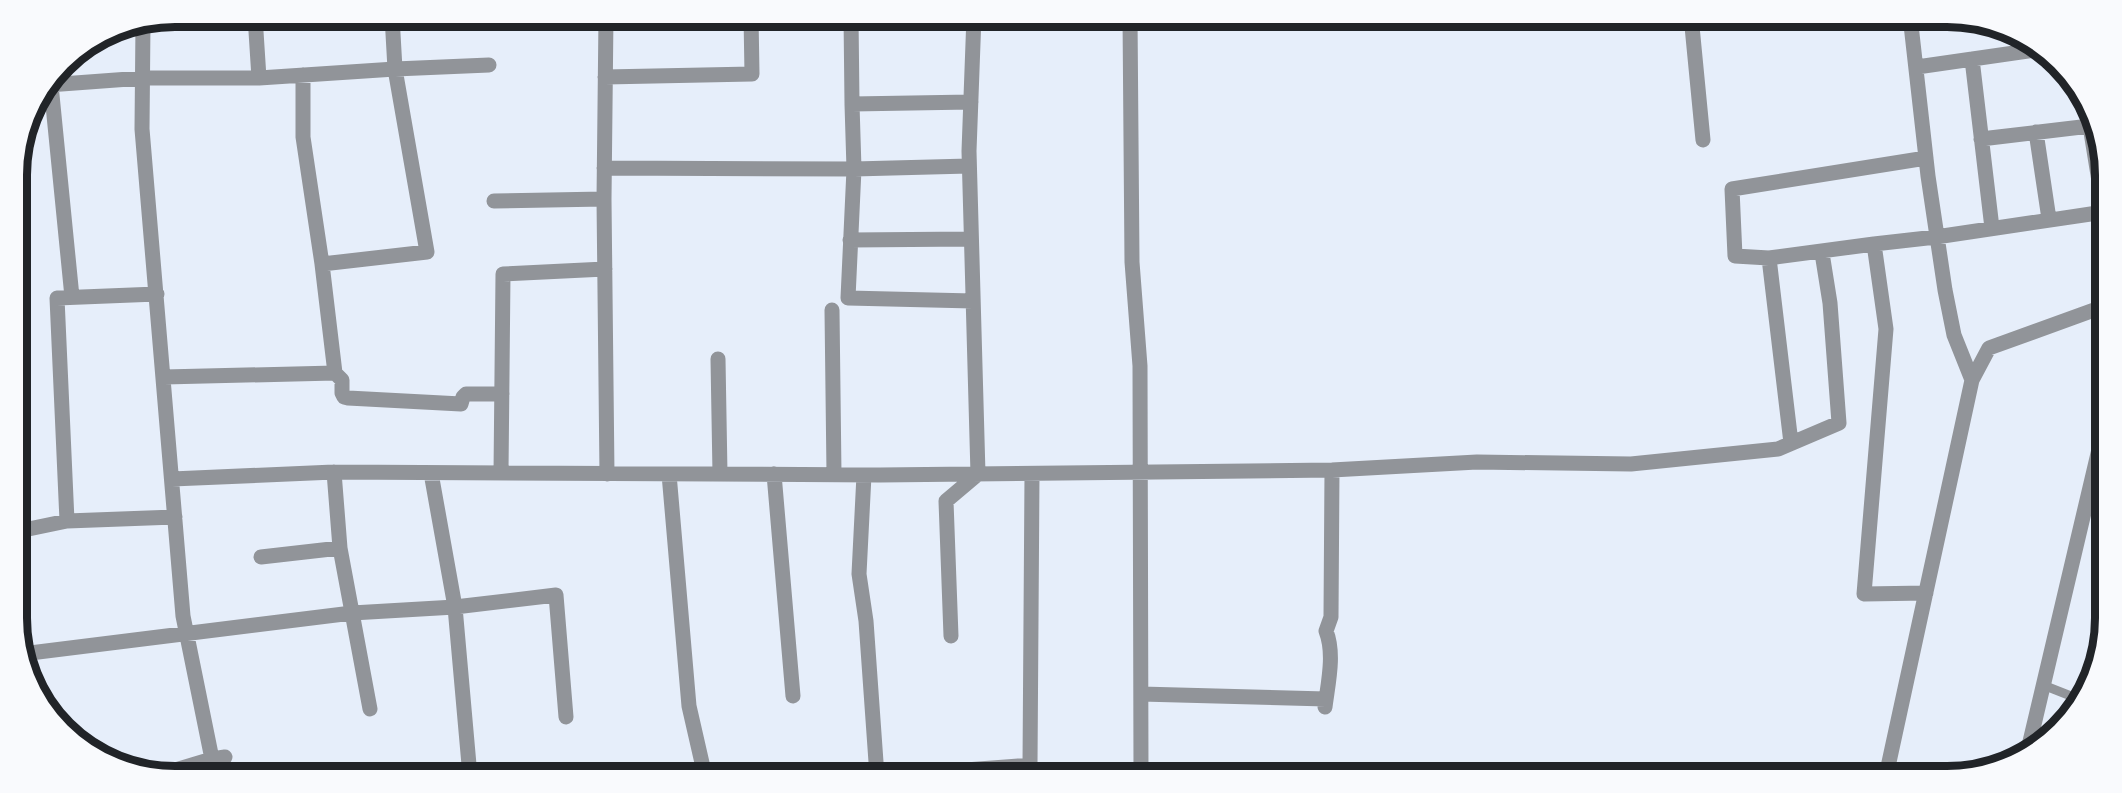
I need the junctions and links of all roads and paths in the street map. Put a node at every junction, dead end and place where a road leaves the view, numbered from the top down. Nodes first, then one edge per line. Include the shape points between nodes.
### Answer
1 (256, 27) edge
2 (393, 27) edge
3 (606, 27) edge
4 (751, 27) edge
5 (851, 27) edge
6 (974, 27) edge
7 (1130, 27) edge
8 (1692, 27) edge
9 (1912, 27) edge
10 (143, 31) edge
11 (2027, 51) edge
12 (1972, 59) junction
13 (489, 65) dead end
14 (1917, 67) junction
15 (395, 69) junction
16 (303, 75) junction
17 (605, 77) junction
18 (143, 78) junction
19 (260, 78) junction
20 (59, 84) edge
21 (50, 96) edge
22 (971, 102) junction
23 (852, 104) junction
24 (2086, 125) edge
25 (2036, 132) junction
26 (1981, 139) junction
27 (1703, 140) dead end
28 (1926, 158) junction
29 (969, 166) junction
30 (604, 168) junction
31 (854, 169) junction
32 (604, 199) junction
33 (494, 201) dead end
34 (2095, 213) edge
35 (2049, 219) junction
36 (1992, 228) junction
37 (1936, 237) junction
38 (971, 239) junction
39 (850, 240) junction
40 (1874, 244) junction
41 (1822, 253) junction
42 (1769, 258) junction
43 (322, 264) junction
44 (605, 269) junction
45 (157, 294) junction
46 (72, 297) junction
47 (973, 301) junction
48 (2095, 309) edge
49 (832, 310) dead end
50 (718, 359) dead end
51 (335, 373) junction
52 (164, 376) junction
53 (1972, 380) junction
54 (502, 394) junction
55 (1791, 443) junction
56 (2095, 466) edge
57 (1332, 470) junction
58 (334, 472) junction
59 (431, 473) junction
60 (501, 473) junction
61 (1140, 473) junction
62 (608, 474) junction
63 (669, 474) junction
64 (720, 474) junction
65 (774, 474) junction
66 (834, 474) junction
67 (978, 474) junction
68 (1032, 474) junction
69 (864, 475) junction
70 (172, 479) junction
71 (175, 516) junction
72 (67, 521) junction
73 (27, 529) edge
74 (340, 548) junction
75 (261, 557) dead end
76 (1926, 593) junction
77 (455, 607) junction
78 (351, 614) junction
79 (187, 634) junction
80 (951, 636) dead end
81 (32, 653) edge
82 (2043, 685) junction
83 (1141, 694) junction
84 (793, 696) dead end
85 (2072, 696) edge
86 (370, 709) dead end
87 (567, 717) dead end
88 (2030, 740) edge
89 (196, 766) edge
90 (469, 766) edge
91 (703, 766) edge
92 (876, 766) edge
93 (1031, 766) edge
94 (1141, 766) edge
95 (1888, 766) edge

1 - 19 street
2 - 15 street
3 - 17 street
4 - 17 street via 752,74
5 - 23 street
6 - 22 street
7 - 61 street via 1132,262 1140,366
8 - 27 street
9 - 14 street
10 - 18 street
11 - 12 street
12 - 14 street
12 - 26 street
13 - 15 street
14 - 28 street
15 - 16 street
15 - 43 street via 427,252
16 - 19 street
16 - 43 street via 303,137
17 - 30 street
18 - 19 street
18 - 20 street
18 - 45 street via 142,129
21 - 46 street
22 - 23 street
22 - 29 street
23 - 31 street
24 - 25 street
25 - 26 street
25 - 35 street
26 - 36 street
28 - 37 street
28 - 42 street via 1732,189 1735,256
29 - 31 street
29 - 38 street
30 - 31 street
30 - 32 street
31 - 39 street
32 - 33 street
32 - 44 street
34 - 35 street
35 - 36 street
36 - 37 street
37 - 40 street
37 - 53 street via 1954,335
38 - 39 street
38 - 47 street
39 - 47 street via 848,298
40 - 41 street
40 - 76 street via 1886,329 1864,594
41 - 42 street
41 - 55 street via 1839,423
42 - 55 street
43 - 51 street
44 - 54 street via 503,274
44 - 62 street
45 - 46 street
45 - 52 street
46 - 72 street via 57,298
47 - 67 street
48 - 53 street via 1989,348
49 - 66 street
50 - 64 street
51 - 52 street
51 - 54 street via 342,380 344,397 348,398 461,404 466,394
52 - 70 street
53 - 76 street
54 - 60 street
55 - 57 street via 1778,449 1631,464 1477,462
56 - 82 street
57 - 61 street
57 - 83 street via 1331,617 1326,631 1330,643 1325,703
58 - 59 street
58 - 70 street
58 - 74 street
59 - 60 street
59 - 77 street
60 - 62 street
61 - 68 street
61 - 83 street
62 - 63 street
63 - 64 street
63 - 91 street via 689,706
64 - 65 street
65 - 66 street
65 - 84 street
66 - 69 street
67 - 68 street
67 - 69 street
67 - 80 street via 946,501
68 - 93 street
69 - 92 street via 859,574
70 - 71 street
71 - 72 street
71 - 79 street
72 - 73 street
74 - 75 street
74 - 78 street
76 - 95 street
77 - 78 street
77 - 87 street via 556,595
77 - 90 street
78 - 79 street
78 - 86 street
79 - 81 street
79 - 89 street via 219,758
82 - 85 lane
82 - 88 street
83 - 94 street

